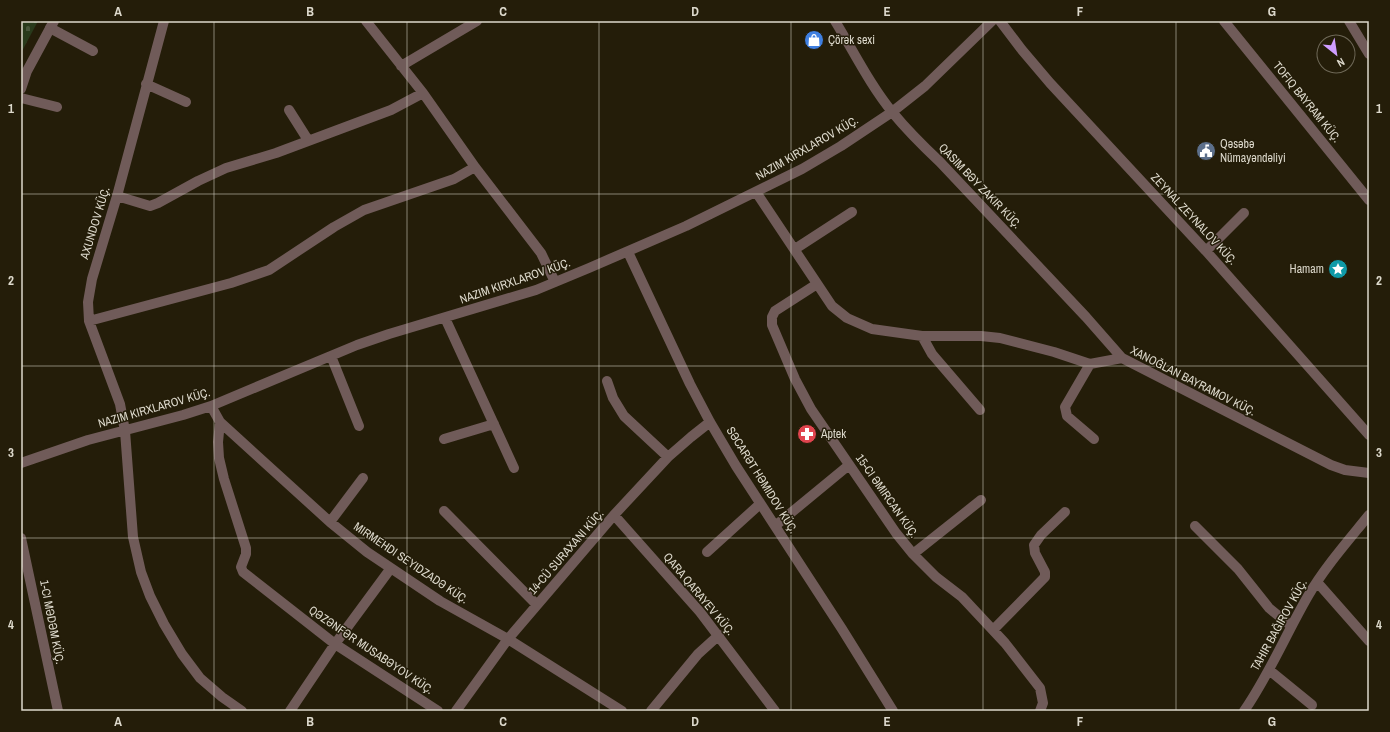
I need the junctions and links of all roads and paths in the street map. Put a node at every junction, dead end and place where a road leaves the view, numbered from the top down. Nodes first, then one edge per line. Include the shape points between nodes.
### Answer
1 (164, 21) edge
2 (366, 21) edge
3 (477, 21) edge
4 (835, 21) edge
5 (992, 21) edge
6 (1000, 21) edge
7 (1224, 21) edge
8 (1349, 21) edge
9 (52, 24) edge
10 (93, 51) dead end
11 (1369, 54) edge
12 (402, 66) junction
13 (146, 84) junction
14 (21, 89) edge
15 (423, 93) junction
16 (21, 98) edge
17 (186, 102) dead end
18 (57, 107) dead end
19 (289, 110) dead end
20 (892, 112) junction
21 (308, 140) junction
22 (475, 167) junction
23 (756, 192) junction
24 (118, 196) junction
25 (1369, 200) edge
26 (852, 212) dead end
27 (1244, 213) dead end
28 (795, 249) junction
29 (1206, 251) junction
30 (628, 252) junction
31 (555, 282) junction
32 (817, 284) junction
33 (445, 318) junction
34 (89, 321) junction
35 (922, 336) junction
36 (330, 356) junction
37 (1122, 358) junction
38 (1090, 364) junction
39 (607, 381) dead end
40 (211, 406) junction
41 (980, 410) dead end
42 (220, 422) junction
43 (710, 422) junction
44 (494, 424) junction
45 (359, 426) dead end
46 (125, 431) junction
47 (1369, 435) edge
48 (444, 439) dead end
49 (1094, 439) dead end
50 (668, 458) junction
51 (21, 463) edge
52 (849, 465) junction
53 (514, 468) dead end
54 (1369, 473) edge
55 (363, 478) dead end
56 (981, 500) dead end
57 (760, 504) junction
58 (444, 511) dead end
59 (1065, 512) dead end
60 (614, 515) junction
61 (1369, 515) edge
62 (330, 522) junction
63 (774, 526) junction
64 (1194, 526) dead end
65 (21, 538) edge
66 (707, 552) dead end
67 (913, 554) junction
68 (391, 568) junction
69 (1317, 582) junction
70 (537, 605) junction
71 (1291, 626) junction
72 (994, 629) junction
73 (718, 635) junction
74 (508, 639) junction
75 (1369, 641) edge
76 (335, 644) junction
77 (1269, 670) junction
78 (1312, 705) dead end
79 (58, 711) edge
80 (242, 711) edge
81 (290, 711) edge
82 (438, 711) edge
83 (456, 711) edge
84 (622, 711) edge
85 (651, 711) edge
86 (775, 711) edge
87 (893, 711) edge
88 (1040, 711) edge
89 (1244, 711) edge

1 - 13 street, AXUNDOV KÜÇ.
2 - 12 street
3 - 12 street
4 - 20 street
5 - 20 street via 925,86
6 - 29 street, ZEYNAL ZEYNALOV KÜÇ. via 1050,83
7 - 25 street, TOFIQ BAYRAM KÜÇ.
8 - 11 street
9 - 10 street
9 - 14 street
12 - 15 street
13 - 17 street
13 - 24 street, AXUNDOV KÜÇ.
15 - 21 street via 391,110
15 - 22 street
16 - 18 street
19 - 21 street
20 - 23 street via 802,169
20 - 37 street
21 - 24 street via 226,168 150,206
22 - 31 street via 541,253
22 - 34 street via 454,180 364,210 270,270
23 - 28 street, XANOĞLAN BAYRAMOV KÜÇ.
23 - 30 street
24 - 34 street, AXUNDOV KÜÇ. via 92,279 88,302
26 - 28 street
27 - 29 street
28 - 32 street, XANOĞLAN BAYRAMOV KÜÇ.
29 - 47 street, ZEYNAL ZEYNALOV KÜÇ.
30 - 31 street
30 - 43 street, SƏCARƏT HƏMIDOV KÜÇ.
31 - 33 street
32 - 35 street, XANOĞLAN BAYRAMOV KÜÇ. via 832,306 847,318 872,329
32 - 52 street, 15-CI ƏMIRCAN KÜÇ. via 775,311 772,324 811,409
33 - 36 street via 388,334
33 - 44 street
34 - 46 street, AXUNDOV KÜÇ. via 120,404
35 - 38 street, XANOĞLAN BAYRAMOV KÜÇ. via 1000,338
35 - 41 street via 932,354
36 - 40 street
36 - 45 street
37 - 38 street, XANOĞLAN BAYRAMOV KÜÇ.
37 - 54 street, XANOĞLAN BAYRAMOV KÜÇ. via 1331,465 1345,470
38 - 49 street via 1065,407 1067,416
39 - 50 street via 613,398 624,416
40 - 42 street, MIRMEHDI SEYIDZADƏ KÜÇ.
40 - 46 street
42 - 62 street, MIRMEHDI SEYIDZADƏ KÜÇ.
42 - 76 street, QƏZƏNFƏR MUSABƏYOV KÜÇ. via 219,458 246,548 241,567 243,572
43 - 50 street
43 - 57 street, SƏCARƏT HƏMIDOV KÜÇ.
44 - 48 street
44 - 53 street
46 - 51 street via 88,440
46 - 80 street, AXUNDOV KÜÇ. via 133,537 141,572 150,596 182,654 200,678
50 - 60 street
52 - 63 street
52 - 67 street, 15-CI ƏMIRCAN KÜÇ.
55 - 62 street
56 - 67 street
57 - 63 street, SƏCARƏT HƏMIDOV KÜÇ.
57 - 66 street
58 - 70 street
59 - 72 street via 1034,545 1045,577
60 - 70 street
60 - 73 street, QARA QARAYEV KÜÇ.
61 - 69 street
62 - 68 street, MIRMEHDI SEYIDZADƏ KÜÇ.
63 - 87 street, SƏCARƏT HƏMIDOV KÜÇ.
64 - 71 street via 1238,569 1269,608
65 - 79 street, 1-CI MƏDƏM KÜÇ.
67 - 72 street, 15-CI ƏMIRCAN KÜÇ.
68 - 74 street, MIRMEHDI SEYIDZADƏ KÜÇ. via 440,601
68 - 76 street
69 - 71 street
69 - 75 street
70 - 74 street
71 - 77 street
72 - 88 street, 15-CI ƏMIRCAN KÜÇ. via 1040,688 1043,703
73 - 85 street via 698,654
73 - 86 street, QARA QARAYEV KÜÇ.
74 - 83 street
74 - 84 street, MIRMEHDI SEYIDZADƏ KÜÇ.
76 - 81 street
76 - 82 street, QƏZƏNFƏR MUSABƏYOV KÜÇ.
77 - 78 street
77 - 89 street

